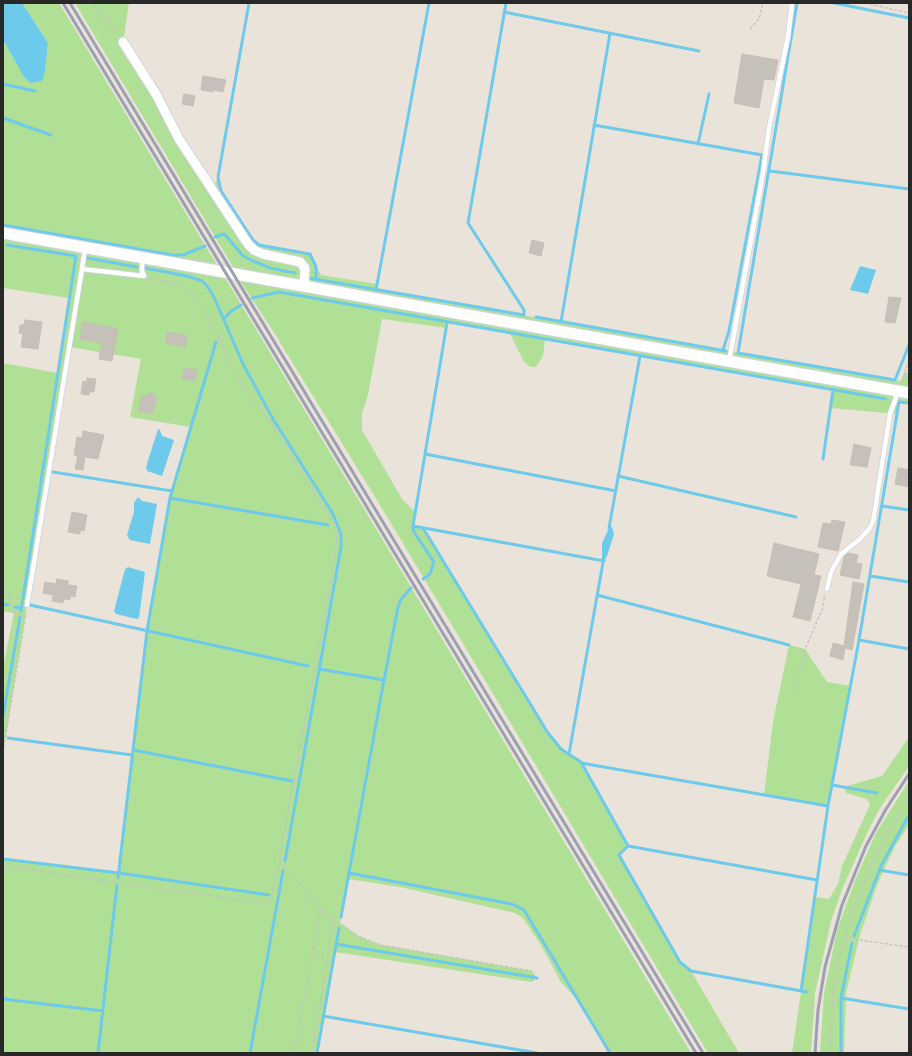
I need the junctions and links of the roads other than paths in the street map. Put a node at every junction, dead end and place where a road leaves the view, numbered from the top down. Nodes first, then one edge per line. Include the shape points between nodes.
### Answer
1 (792, 3) edge
2 (123, 42) road end
3 (3, 233) edge
4 (85, 248) junction
5 (142, 258) junction
6 (82, 269) junction
7 (304, 287) junction
8 (729, 362) junction
9 (904, 392) edge
10 (826, 589) road end
11 (27, 605) road end

1 - 8 lane
2 - 7 street via 244,239 254,250 303,265
3 - 4 street
4 - 5 street
4 - 6 lane
5 - 6 lane via 144,276
5 - 7 street
6 - 11 lane
7 - 8 street
8 - 9 street
9 - 10 lane via 894,401 890,414 873,522 869,530 841,554

